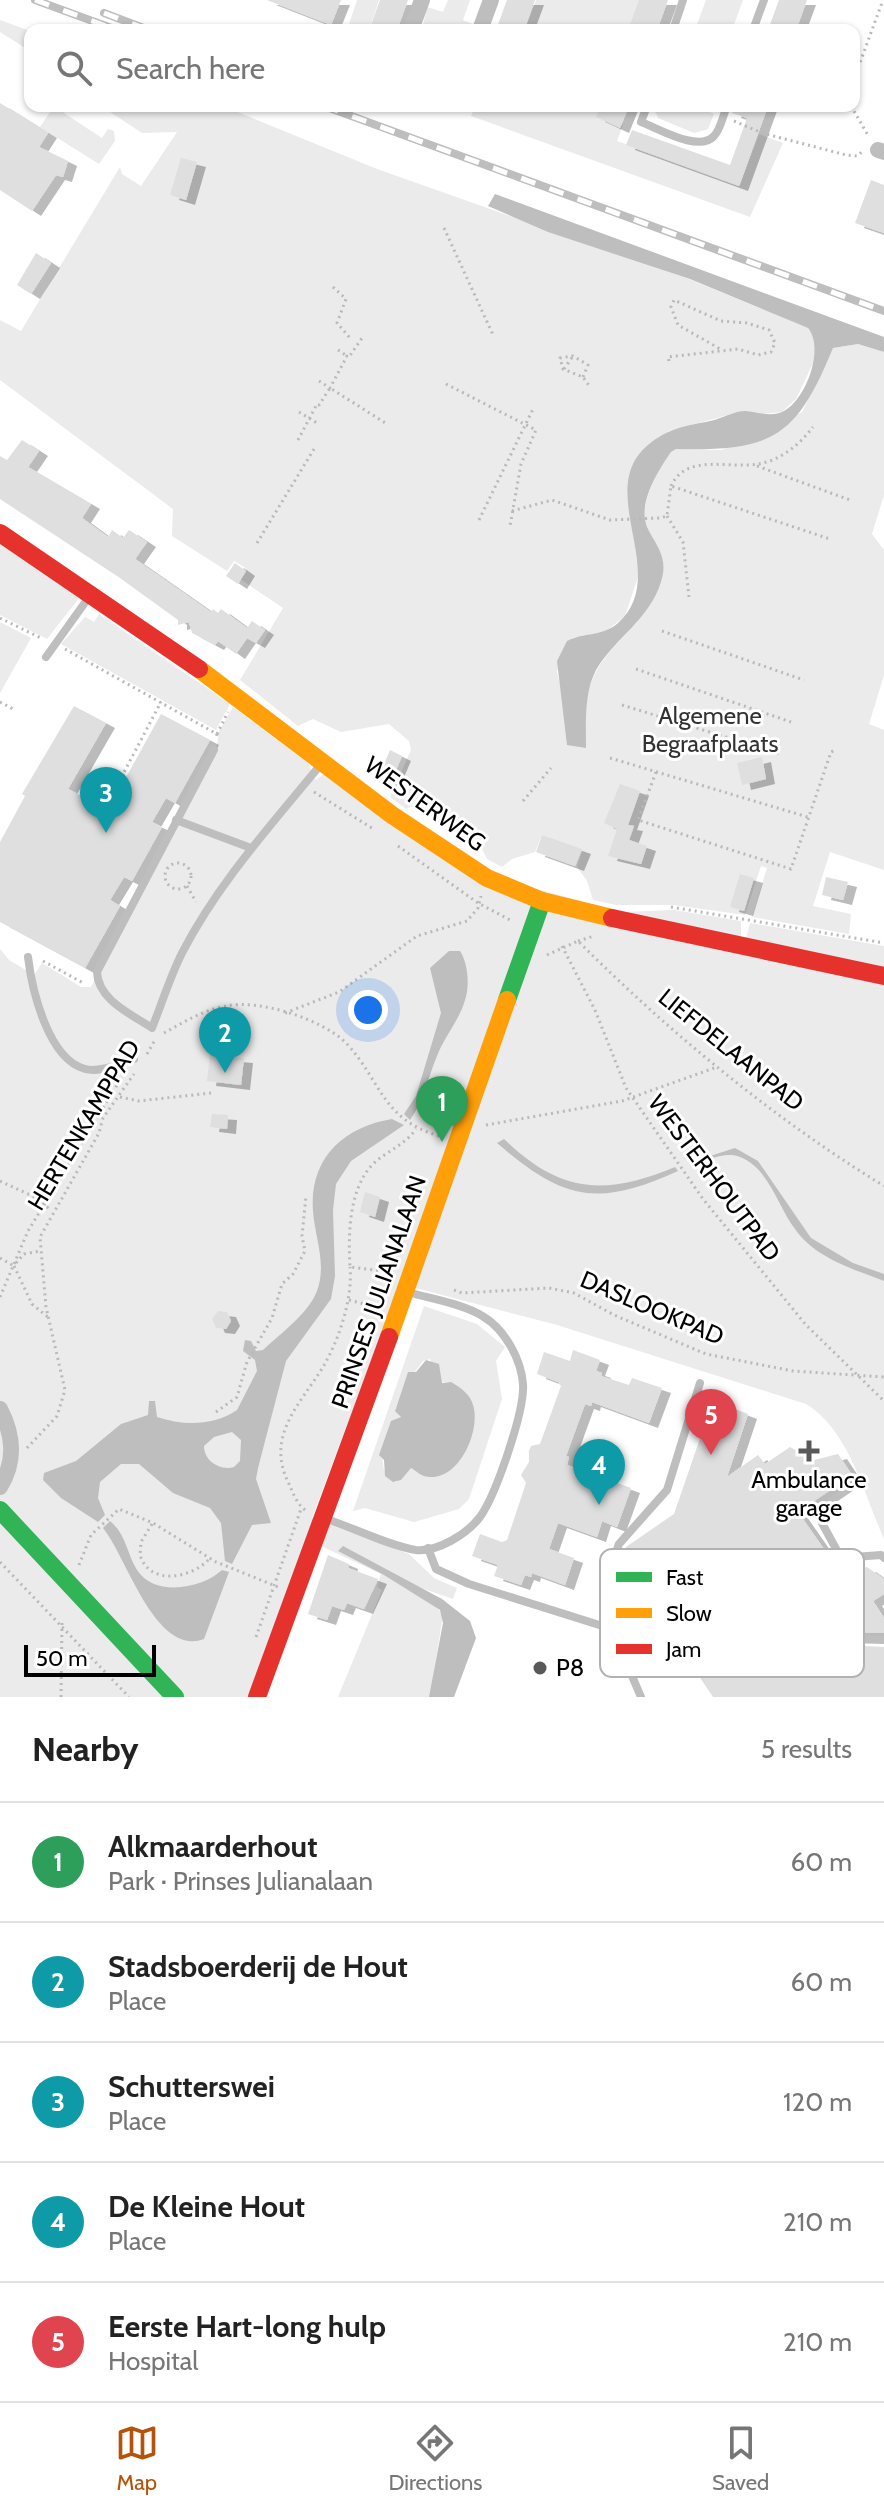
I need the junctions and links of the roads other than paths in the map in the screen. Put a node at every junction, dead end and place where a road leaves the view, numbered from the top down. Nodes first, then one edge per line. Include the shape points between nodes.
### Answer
1 (422, 0) edge
2 (491, 0) edge
3 (683, 0) edge
4 (764, 0) edge
5 (413, 24) edge
6 (482, 24) edge
7 (675, 24) edge
8 (755, 24) edge
9 (645, 112) edge
10 (725, 112) edge
11 (0, 533) edge
12 (92, 593) junction
13 (46, 657) dead end
14 (214, 750) road end
15 (325, 760) junction
16 (176, 820) junction
17 (251, 848) junction
18 (542, 901) junction
19 (28, 957) road end
20 (884, 976) edge
21 (138, 1060) road end
22 (407, 1285) junction
23 (700, 1383) dead end
24 (0, 1409) edge
25 (0, 1487) edge
26 (850, 1488) dead end
27 (0, 1510) edge
28 (325, 1518) junction
29 (428, 1548) junction
30 (617, 1549) edge
31 (836, 1549) edge
32 (864, 1556) edge
33 (884, 1558) edge
34 (600, 1625) edge
35 (864, 1639) edge
36 (884, 1640) edge
37 (632, 1677) edge
38 (175, 1697) edge
39 (257, 1697) edge
40 (641, 1697) edge

1 - 5 street
2 - 6 street
3 - 7 lane
4 - 8 lane
9 - 10 lane via 641,122 696,142 716,134
11 - 12 street, WESTERWEG
12 - 13 lane
12 - 15 street, WESTERWEG
14 - 16 lane
15 - 17 lane
15 - 18 street, WESTERWEG via 392,815 487,878
16 - 17 lane
16 - 17 lane via 97,972 97,983 116,1004 152,1028 181,955
18 - 20 street, WESTERWEG
18 - 22 street, PRINSES JULIANALAAN
19 - 21 lane via 46,1025 72,1062 101,1069
22 - 28 street, PRINSES JULIANALAAN
22 - 29 lane via 484,1317 515,1352 523,1383 520,1416 480,1517 451,1540
23 - 30 lane via 667,1490
24 - 25 street via 13,1452
26 - 31 lane via 825,1505 822,1523
27 - 38 street
28 - 29 lane via 416,1550
28 - 39 street, PRINSES JULIANALAAN
29 - 34 lane via 436,1569 469,1584
32 - 33 lane
35 - 36 lane
37 - 40 lane

